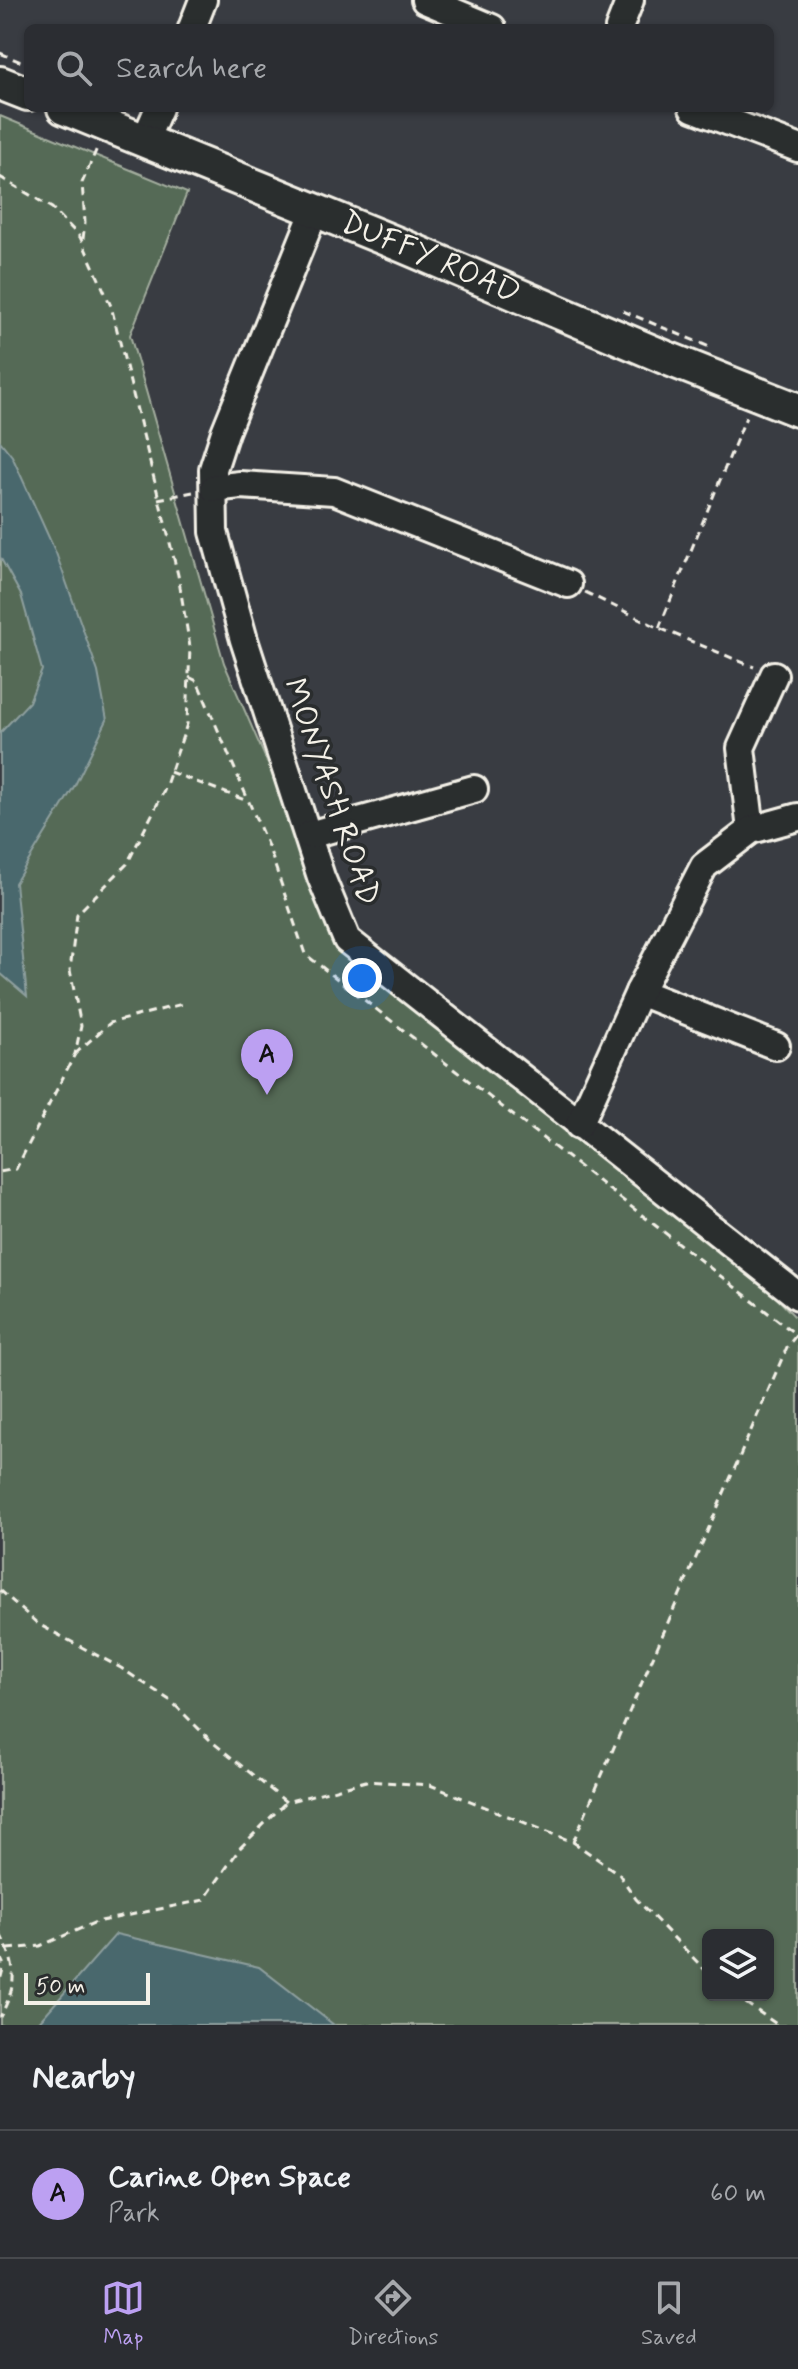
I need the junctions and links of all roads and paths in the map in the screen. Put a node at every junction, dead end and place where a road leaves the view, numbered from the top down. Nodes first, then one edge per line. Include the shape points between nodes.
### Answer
1 (203, 0) edge
2 (425, 0) edge
3 (630, 0) edge
4 (194, 24) edge
5 (482, 24) edge
6 (621, 24) edge
7 (0, 53) edge
8 (24, 63) edge
9 (0, 83) edge
10 (24, 92) edge
11 (74, 112) edge
12 (157, 112) edge
13 (704, 112) edge
14 (107, 125) junction
15 (145, 140) junction
16 (798, 148) edge
17 (0, 177) edge
18 (315, 210) junction
19 (83, 242) junction
20 (756, 392) junction
21 (798, 410) edge
22 (214, 488) junction
23 (158, 499) junction
24 (568, 584) joint
25 (659, 628) junction
26 (774, 675) joint
27 (170, 772) junction
28 (474, 789) dead end
29 (248, 801) dead end
30 (798, 817) edge
31 (751, 830) junction
32 (309, 835) junction
33 (96, 898) junction
34 (101, 903) dead end
35 (639, 992) junction
36 (186, 1003) dead end
37 (776, 1046) dead end
38 (75, 1054) junction
39 (579, 1125) junction
40 (1, 1172) edge
41 (798, 1296) edge
42 (798, 1333) edge
43 (0, 1590) edge
44 (286, 1802) junction
45 (573, 1842) junction
46 (0, 1934) edge
47 (8, 1949) junction
48 (0, 1957) edge
49 (702, 1967) edge
50 (0, 1981) edge
51 (743, 2001) edge
52 (0, 2017) edge
53 (778, 2025) edge

1 - 4 street
2 - 5 street
3 - 6 street
7 - 8 path
9 - 10 main road
11 - 14 main road, DUFFY ROAD
12 - 15 street
13 - 16 street
14 - 15 main road, DUFFY ROAD
14 - 19 path via 82,183
15 - 18 main road, DUFFY ROAD
17 - 19 path via 52,208
18 - 20 main road, DUFFY ROAD
18 - 22 street, MONYASH ROAD via 225,432 213,469
19 - 23 path via 111,306
20 - 21 main road, DUFFY ROAD
20 - 25 path
22 - 23 path
22 - 24 street via 334,491
22 - 32 street, MONYASH ROAD via 214,532
23 - 27 path via 190,647 187,724
24 - 25 path
25 - 26 path
26 - 31 street via 741,748
27 - 29 path
27 - 33 path via 127,864
28 - 32 street
30 - 31 street
31 - 35 street via 704,866
32 - 39 street, MONYASH ROAD via 347,940
33 - 34 path
33 - 38 path via 77,914 71,956 81,1026
35 - 37 street
35 - 39 street
36 - 38 path via 110,1023
38 - 40 path via 16,1169
39 - 41 street, MONYASH ROAD
42 - 45 path via 787,1347
43 - 44 path via 38,1624 171,1701
44 - 45 path via 366,1781 430,1785
44 - 47 path via 240,1848 204,1900 96,1922 40,1946
45 - 49 path via 619,1874
46 - 47 path
47 - 52 path via 15,1977
48 - 50 path
51 - 53 path

